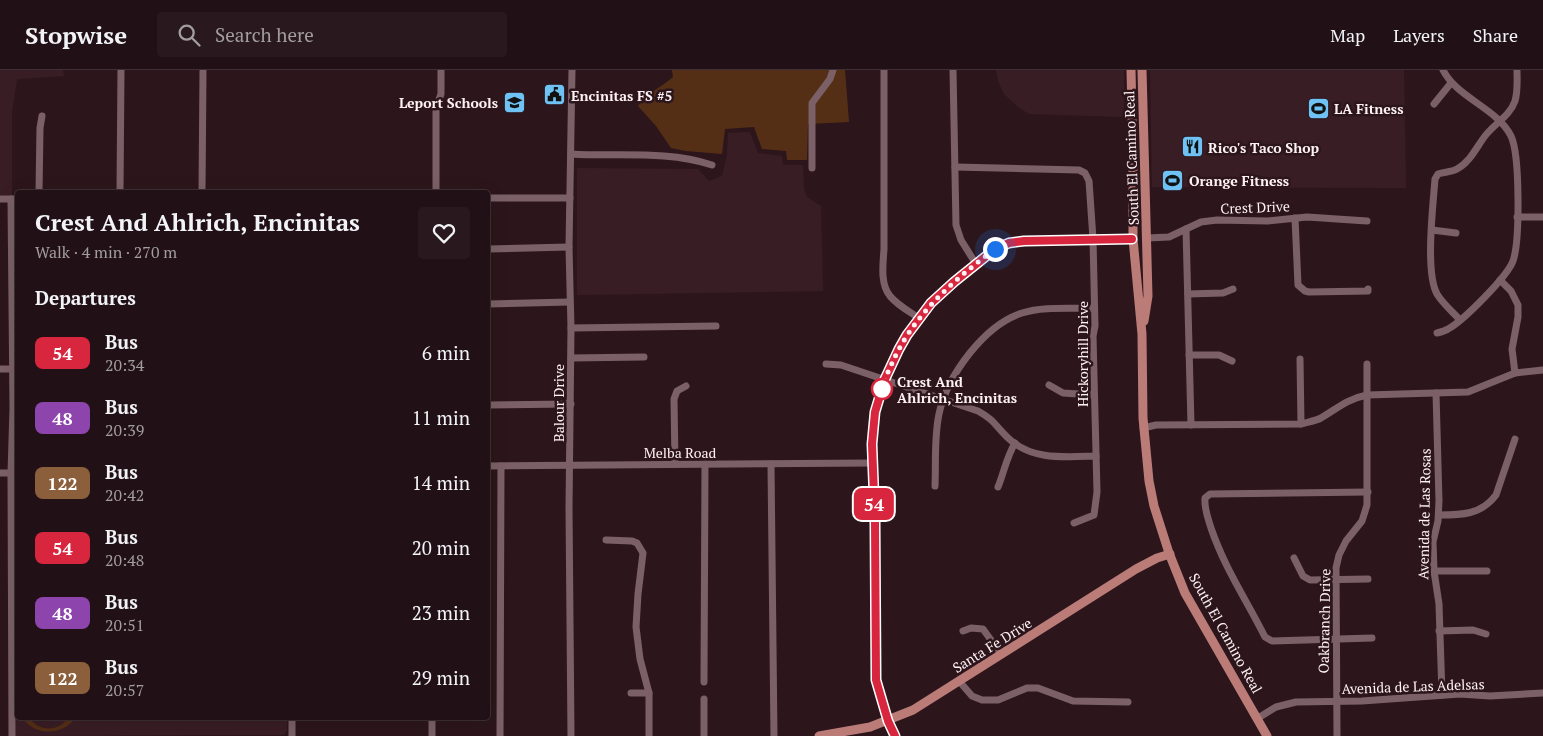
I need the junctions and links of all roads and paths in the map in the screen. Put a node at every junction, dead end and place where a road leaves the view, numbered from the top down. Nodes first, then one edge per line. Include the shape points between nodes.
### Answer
1 (121, 70) edge
2 (202, 70) edge
3 (441, 70) edge
4 (572, 70) edge
5 (833, 70) edge
6 (884, 70) edge
7 (953, 70) edge
8 (1131, 70) edge
9 (1142, 70) edge
10 (1443, 70) edge
11 (1517, 70) edge
12 (1452, 83) junction
13 (1434, 104) dead end
14 (1143, 106) junction
15 (42, 116) dead end
16 (1499, 121) junction
17 (570, 154) junction
18 (712, 165) dead end
19 (955, 167) junction
20 (812, 168) dead end
21 (39, 190) edge
22 (120, 190) edge
23 (202, 190) edge
24 (436, 190) dead end
25 (490, 198) edge
26 (570, 198) junction
27 (0, 199) edge
28 (14, 199) edge
29 (1543, 216) edge
30 (1517, 217) junction
31 (1294, 218) junction
32 (1367, 221) dead end
33 (1186, 229) junction
34 (1432, 230) junction
35 (1456, 233) dead end
36 (1147, 238) junction
37 (1093, 239) junction
38 (1132, 239) junction
39 (569, 247) junction
40 (490, 249) edge
41 (976, 264) junction
42 (1500, 280) junction
43 (1234, 289) dead end
44 (1368, 289) dead end
45 (1188, 294) junction
46 (1148, 296) junction
47 (569, 302) junction
48 (490, 304) edge
49 (1094, 308) junction
50 (919, 318) junction
51 (1460, 320) junction
52 (716, 326) dead end
53 (571, 328) junction
54 (1437, 333) dead end
55 (1142, 334) junction
56 (1189, 355) junction
57 (644, 357) dead end
58 (571, 358) junction
59 (1300, 359) dead end
60 (1232, 361) dead end
61 (14, 364) edge
62 (826, 364) dead end
63 (1367, 364) dead end
64 (0, 369) edge
65 (1543, 370) edge
66 (1515, 373) junction
67 (885, 379) junction
68 (1049, 385) dead end
69 (686, 386) dead end
70 (1436, 393) junction
71 (1367, 394) junction
72 (1094, 395) junction
73 (944, 399) junction
74 (571, 404) junction
75 (490, 405) edge
76 (15, 408) edge
77 (1301, 424) junction
78 (1191, 425) junction
79 (1143, 428) junction
80 (1515, 439) dead end
81 (1015, 443) junction
82 (1096, 456) junction
83 (873, 463) junction
84 (674, 464) junction
85 (705, 464) junction
86 (771, 464) junction
87 (569, 465) junction
88 (490, 466) edge
89 (501, 466) junction
90 (14, 473) edge
91 (0, 474) edge
92 (935, 486) dead end
93 (998, 487) dead end
94 (1368, 492) junction
95 (1439, 515) junction
96 (1074, 523) dead end
97 (606, 540) dead end
98 (1170, 554) junction
99 (1294, 558) dead end
100 (1434, 571) junction
101 (1487, 571) dead end
102 (1335, 579) junction
103 (1368, 579) dead end
104 (963, 631) dead end
105 (1439, 631) junction
106 (1486, 634) dead end
107 (1372, 638) dead end
108 (1335, 639) junction
109 (1001, 654) junction
110 (959, 681) junction
111 (704, 682) dead end
112 (631, 693) dead end
113 (649, 693) junction
114 (1543, 693) edge
115 (1442, 695) junction
116 (704, 699) dead end
117 (1336, 700) junction
118 (1128, 702) dead end
119 (1258, 718) junction
120 (292, 720) edge
121 (432, 720) edge
122 (888, 721) junction
123 (847, 734) edge
124 (12, 736) edge
125 (292, 736) edge
126 (432, 736) edge
127 (500, 736) edge
128 (571, 736) edge
129 (649, 736) edge
130 (704, 736) edge
131 (774, 736) edge
132 (820, 736) edge
133 (895, 736) edge
134 (1267, 736) edge
135 (1337, 736) edge

1 - 22 street
2 - 23 street
3 - 24 street via 441,94 436,108
4 - 17 street, Balour Drive
5 - 20 street via 812,103
6 - 50 street via 882,269 890,296
7 - 19 street
8 - 14 main road via 1136,76 1139,102
8 - 38 main road, South El Camino Real
9 - 14 main road, South El Camino Real
10 - 12 street
11 - 16 street via 1515,100
12 - 13 street
12 - 16 street
14 - 36 main road, South El Camino Real
15 - 21 street
16 - 30 street via 1510,135 1516,154
16 - 34 street via 1464,164 1438,174
17 - 18 street via 668,155
17 - 26 street, Balour Drive
19 - 37 street, Hickoryhill Drive via 1079,170 1085,173 1089,180
19 - 41 street via 956,225
25 - 26 street
26 - 39 street, Balour Drive
27 - 28 street
28 - 61 street
29 - 30 street
30 - 42 street via 1518,236 1513,261
31 - 32 street, Crest Drive
31 - 33 street, Crest Drive via 1217,220 1201,222
31 - 44 street via 1298,285 1309,292
33 - 36 street, Crest Drive via 1169,237
33 - 45 street
34 - 35 street
34 - 51 street via 1434,286 1443,302
36 - 46 main road, South El Camino Real
37 - 38 street
37 - 41 street via 1009,243
37 - 49 street, Hickoryhill Drive
38 - 46 main road via 1139,241 1141,274
38 - 55 main road, South El Camino Real
39 - 40 street
39 - 47 street, Balour Drive
41 - 50 street via 931,303
42 - 51 street
42 - 66 street via 1518,305 1512,349
43 - 45 street via 1223,293
45 - 56 street
46 - 55 main road, South El Camino Real
47 - 48 street
47 - 53 street, Balour Drive
49 - 72 street, Hickoryhill Drive
49 - 73 street via 1034,310 1011,318 988,334 963,362
50 - 67 street
51 - 54 street
52 - 53 street
53 - 58 street, Balour Drive
55 - 79 main road, South El Camino Real
56 - 60 street via 1219,355
56 - 78 street
57 - 58 street
58 - 74 street, Balour Drive
59 - 77 street
61 - 64 street
61 - 76 street
62 - 67 street via 841,365
63 - 71 street, Oakbranch Drive
65 - 66 street
66 - 70 street via 1468,392
67 - 73 street
67 - 83 street via 875,412
68 - 72 street via 1063,393
69 - 84 street via 677,392 674,399
70 - 71 street
70 - 95 street, Avenida de Las Rosas
71 - 77 street via 1346,401 1319,419
71 - 94 street, Oakbranch Drive
72 - 82 street, Hickoryhill Drive
73 - 81 street via 991,418
73 - 92 street via 937,426
74 - 75 street
74 - 87 street, Balour Drive
76 - 90 street
77 - 78 street
78 - 79 street
79 - 98 main road, South El Camino Real via 1154,506
80 - 95 street via 1492,500 1473,512
81 - 82 street via 1046,456
81 - 93 street via 1008,454
82 - 96 street, Hickoryhill Drive via 1094,515
83 - 86 street, Melba Road
83 - 122 street via 876,680
84 - 85 street, Melba Road
84 - 87 street, Melba Road
85 - 86 street, Melba Road
85 - 111 street
86 - 131 street
87 - 89 street, Melba Road
87 - 128 street, Balour Drive
88 - 89 street, Melba Road
89 - 127 street
90 - 91 street
90 - 124 street
94 - 102 street, Oakbranch Drive via 1362,521 1339,555
94 - 108 street via 1210,494 1205,498 1204,506 1219,550 1264,637 1272,640
95 - 100 street, Avenida de Las Rosas via 1433,542
97 - 113 street via 632,541 642,549 636,627
98 - 109 main road, Santa Fe Drive via 1136,569
98 - 119 main road, South El Camino Real via 1185,593
99 - 102 street via 1303,576 1310,580
100 - 101 street
100 - 105 street, Avenida de Las Rosas
102 - 103 street
102 - 108 street, Oakbranch Drive
104 - 109 street via 983,629
105 - 106 street via 1472,630
105 - 115 street, Avenida de Las Rosas
107 - 108 street
108 - 117 street, Oakbranch Drive
109 - 110 main road, Santa Fe Drive
110 - 118 street via 972,696 982,700 998,700 1027,688 1038,688 1073,701
110 - 122 main road, Santa Fe Drive via 914,710
112 - 113 street
113 - 129 street
114 - 115 street, Avenida de Las Adelsas
115 - 117 street, Avenida de Las Adelsas
116 - 130 street
117 - 119 street, Avenida de Las Adelsas via 1290,702
117 - 135 street, Oakbranch Drive
119 - 134 main road, South El Camino Real
120 - 125 street
121 - 126 street
122 - 123 main road, Santa Fe Drive
122 - 133 street
123 - 132 main road, Santa Fe Drive

